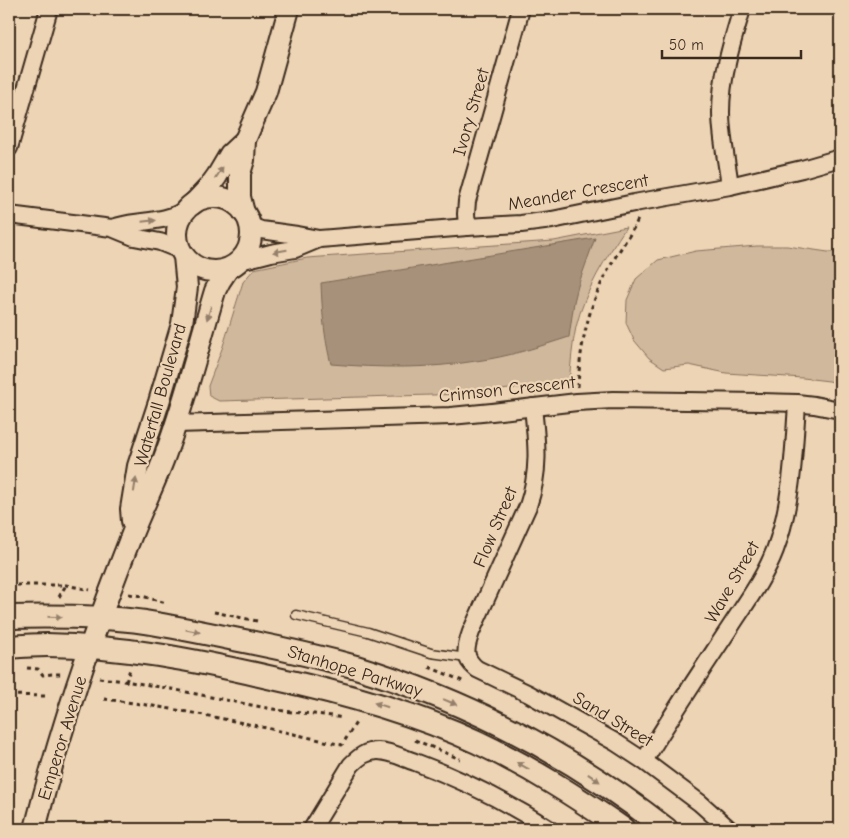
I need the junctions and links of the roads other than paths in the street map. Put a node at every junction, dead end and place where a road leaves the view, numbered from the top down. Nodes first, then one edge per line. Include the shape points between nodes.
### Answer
1 (49, 9) edge
2 (289, 9) edge
3 (520, 9) edge
4 (742, 9) edge
5 (245, 140) junction
6 (9, 148) edge
7 (840, 158) edge
8 (730, 186) junction
9 (188, 208) junction
10 (9, 215) edge
11 (248, 219) junction
12 (467, 227) junction
13 (112, 228) junction
14 (319, 239) junction
15 (182, 253) junction
16 (234, 265) junction
17 (797, 404) junction
18 (533, 407) junction
19 (840, 410) edge
20 (176, 424) junction
21 (132, 534) junction
22 (296, 615) dead end
23 (9, 617) edge
24 (100, 618) junction
25 (9, 647) edge
26 (90, 648) junction
27 (467, 658) junction
28 (644, 761) junction
29 (35, 829) edge
30 (312, 829) edge
31 (550, 829) edge
32 (623, 829) edge
33 (666, 829) edge
34 (730, 829) edge

1 - 6 street
2 - 5 street via 266,92
3 - 12 street, Ivory Street via 467,201
4 - 8 street via 732,42 721,112
9 -> 5 street via 209,187 230,154
5 - 11 street via 240,196
7 - 8 street, Meander Crescent
8 - 12 street, Meander Crescent via 552,220
9 - 11 street via 204,199 219,198 233,202
13 -> 9 street via 162,220
9 - 15 street via 177,229
10 - 13 street
11 - 14 street, Meander Crescent via 261,230
11 - 16 street via 251,241 245,255
12 - 14 street, Meander Crescent
13 - 15 street
14 -> 16 street, Meander Crescent via 295,249
15 - 16 street via 194,266 207,271 221,271
21 -> 15 street, Waterfall Boulevard via 131,509 138,466 182,324 187,287
16 -> 20 street, Waterfall Boulevard via 215,291
17 - 18 street, Crimson Crescent via 613,400
17 - 19 street, Crimson Crescent
17 - 28 street, Wave Street via 787,506 774,552 760,581
18 - 20 street, Crimson Crescent via 452,416
18 - 27 street, Flow Street via 537,445 532,495 470,632
20 - 21 street, Waterfall Boulevard
21 - 24 street, Waterfall Boulevard
22 - 27 lane via 368,632 431,653
23 -> 24 main road, Stanhope Parkway
24 - 26 street, Waterfall Boulevard
24 -> 33 main road, Stanhope Parkway via 145,622 284,650 356,668 412,687 558,755
25 - 26 main road, Stanhope Parkway
26 - 29 street, Emperor Avenue
32 -> 26 main road, Stanhope Parkway via 517,762 395,710 303,684 183,659
27 - 28 street, Sand Street via 478,669 578,720
28 - 34 street, Sand Street
30 - 31 street via 352,765 368,752 377,751 388,752 451,776

